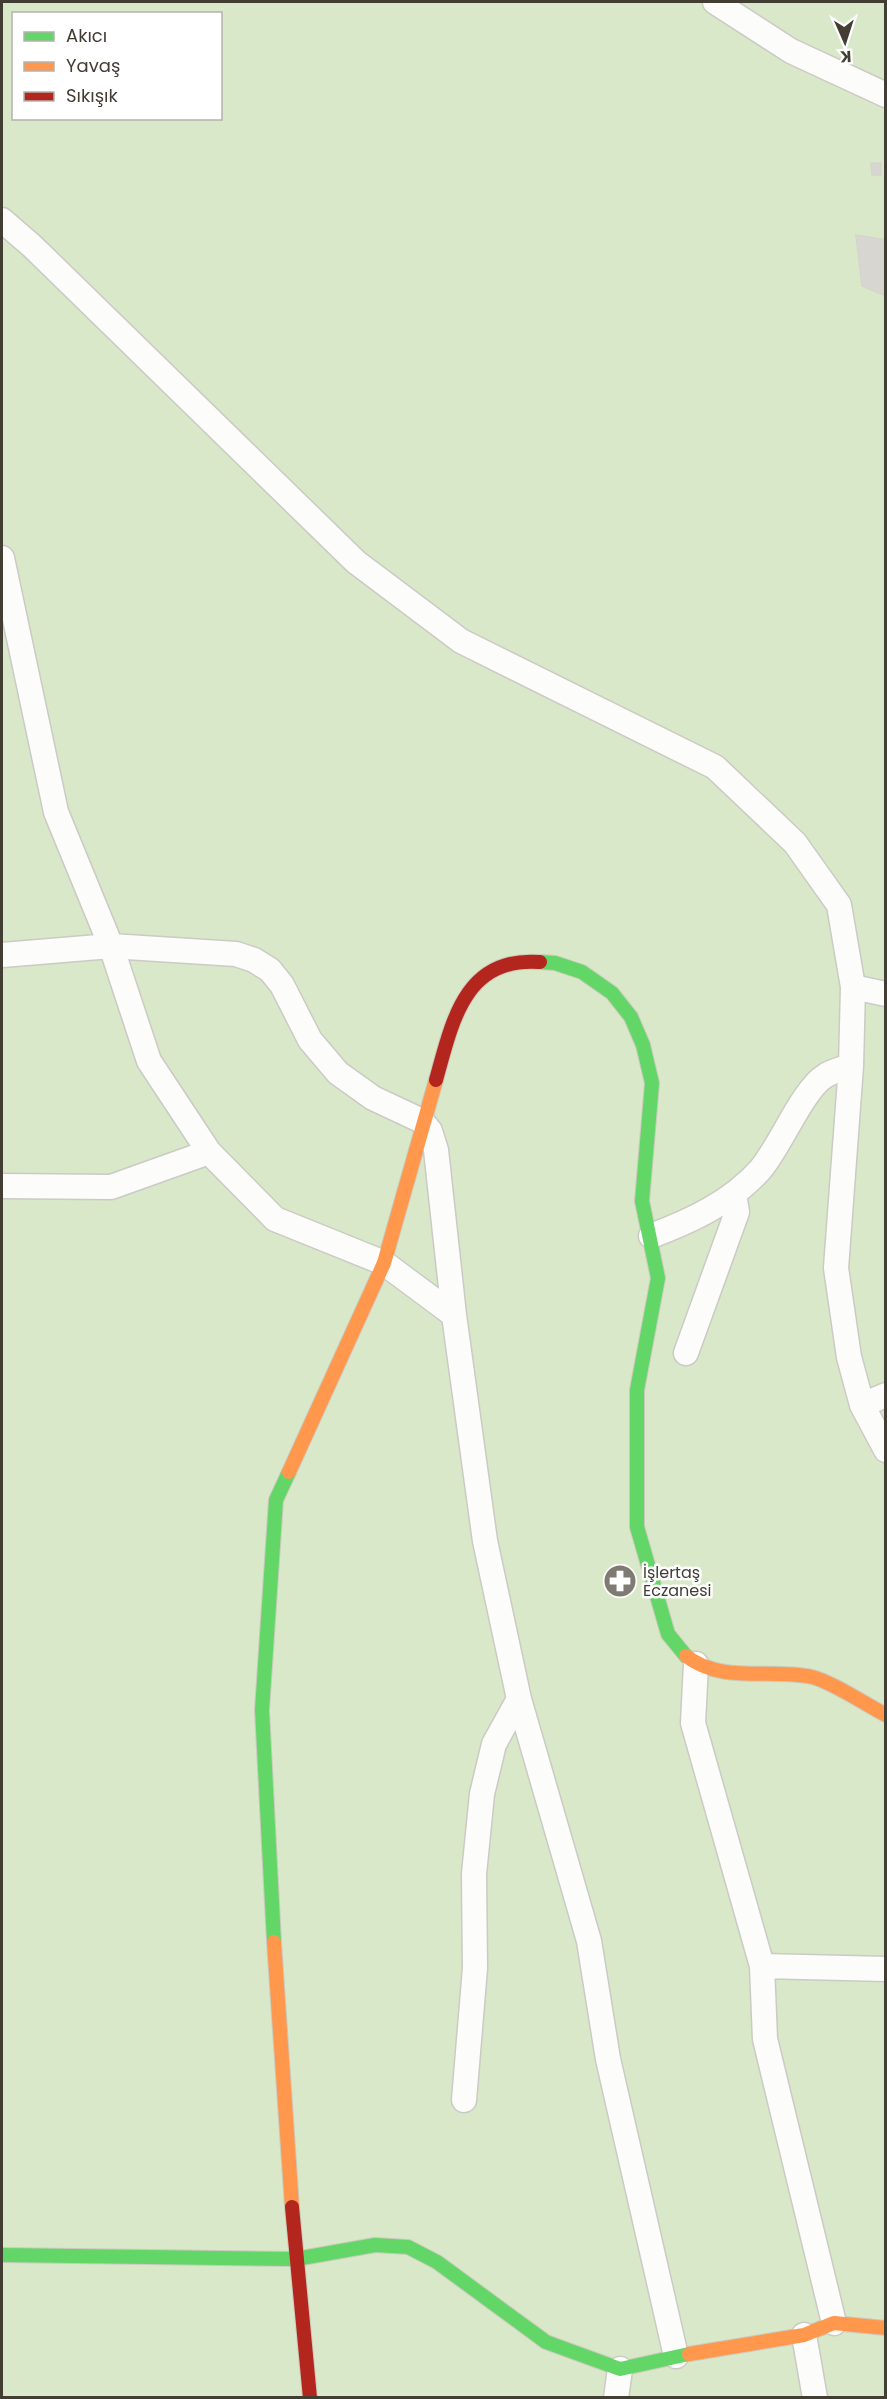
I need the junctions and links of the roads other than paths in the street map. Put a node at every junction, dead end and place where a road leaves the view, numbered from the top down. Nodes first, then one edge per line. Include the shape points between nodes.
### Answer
1 (715, 2) edge
2 (885, 95) edge
3 (2, 220) edge
4 (2, 558) edge
5 (111, 946) junction
6 (2, 955) edge
7 (853, 987) junction
8 (885, 994) edge
9 (851, 1066) junction
10 (422, 1121) junction
11 (209, 1152) junction
12 (2, 1186) edge
13 (734, 1194) junction
14 (651, 1236) junction
15 (384, 1263) junction
16 (454, 1315) junction
17 (686, 1353) dead end
18 (885, 1395) edge
19 (862, 1405) junction
20 (885, 1449) edge
21 (696, 1664) junction
22 (519, 1699) junction
23 (885, 1715) edge
24 (762, 1966) junction
25 (885, 1969) edge
26 (464, 2100) dead end
27 (2, 2255) edge
28 (296, 2259) junction
29 (834, 2323) junction
30 (885, 2328) edge
31 (804, 2335) junction
32 (676, 2356) junction
33 (620, 2369) junction
34 (310, 2397) edge
35 (616, 2397) edge
36 (816, 2397) edge

1 - 2 street via 791,51
3 - 7 street via 356,562 461,641 715,767 795,843 839,905
4 - 5 street via 56,812
5 - 6 street
5 - 10 street via 236,954 254,960 270,970 282,985 309,1040 338,1073 373,1098
5 - 11 street via 149,1061
7 - 8 street
7 - 9 street
9 - 13 street via 814,1084 774,1152
9 - 19 street via 836,1268 849,1357
10 - 14 street via 454,1015 480,979 500,967 527,961 555,963 582,972 612,993 631,1017 643,1045 652,1083 642,1201
10 - 15 street
10 - 16 street via 436,1150
11 - 12 street via 111,1187
11 - 15 street via 275,1219
13 - 14 street via 687,1223
13 - 17 street via 737,1212
14 - 21 street via 658,1278 637,1390 637,1527 668,1634 679,1651
15 - 16 street
15 - 28 street via 276,1500 262,1710
16 - 22 street via 485,1541
18 - 19 street
19 - 20 street
21 - 23 street via 715,1671 813,1677
21 - 24 street via 693,1723
22 - 26 street via 494,1744 482,1794 474,1874 475,1968
22 - 32 street via 589,1941 608,2059
24 - 25 street
24 - 29 street via 765,2039
27 - 28 street
28 - 33 street via 375,2246 408,2247 436,2262 546,2342
28 - 34 street
29 - 30 street
29 - 31 street
31 - 32 street
31 - 36 street
32 - 33 street
33 - 35 street

